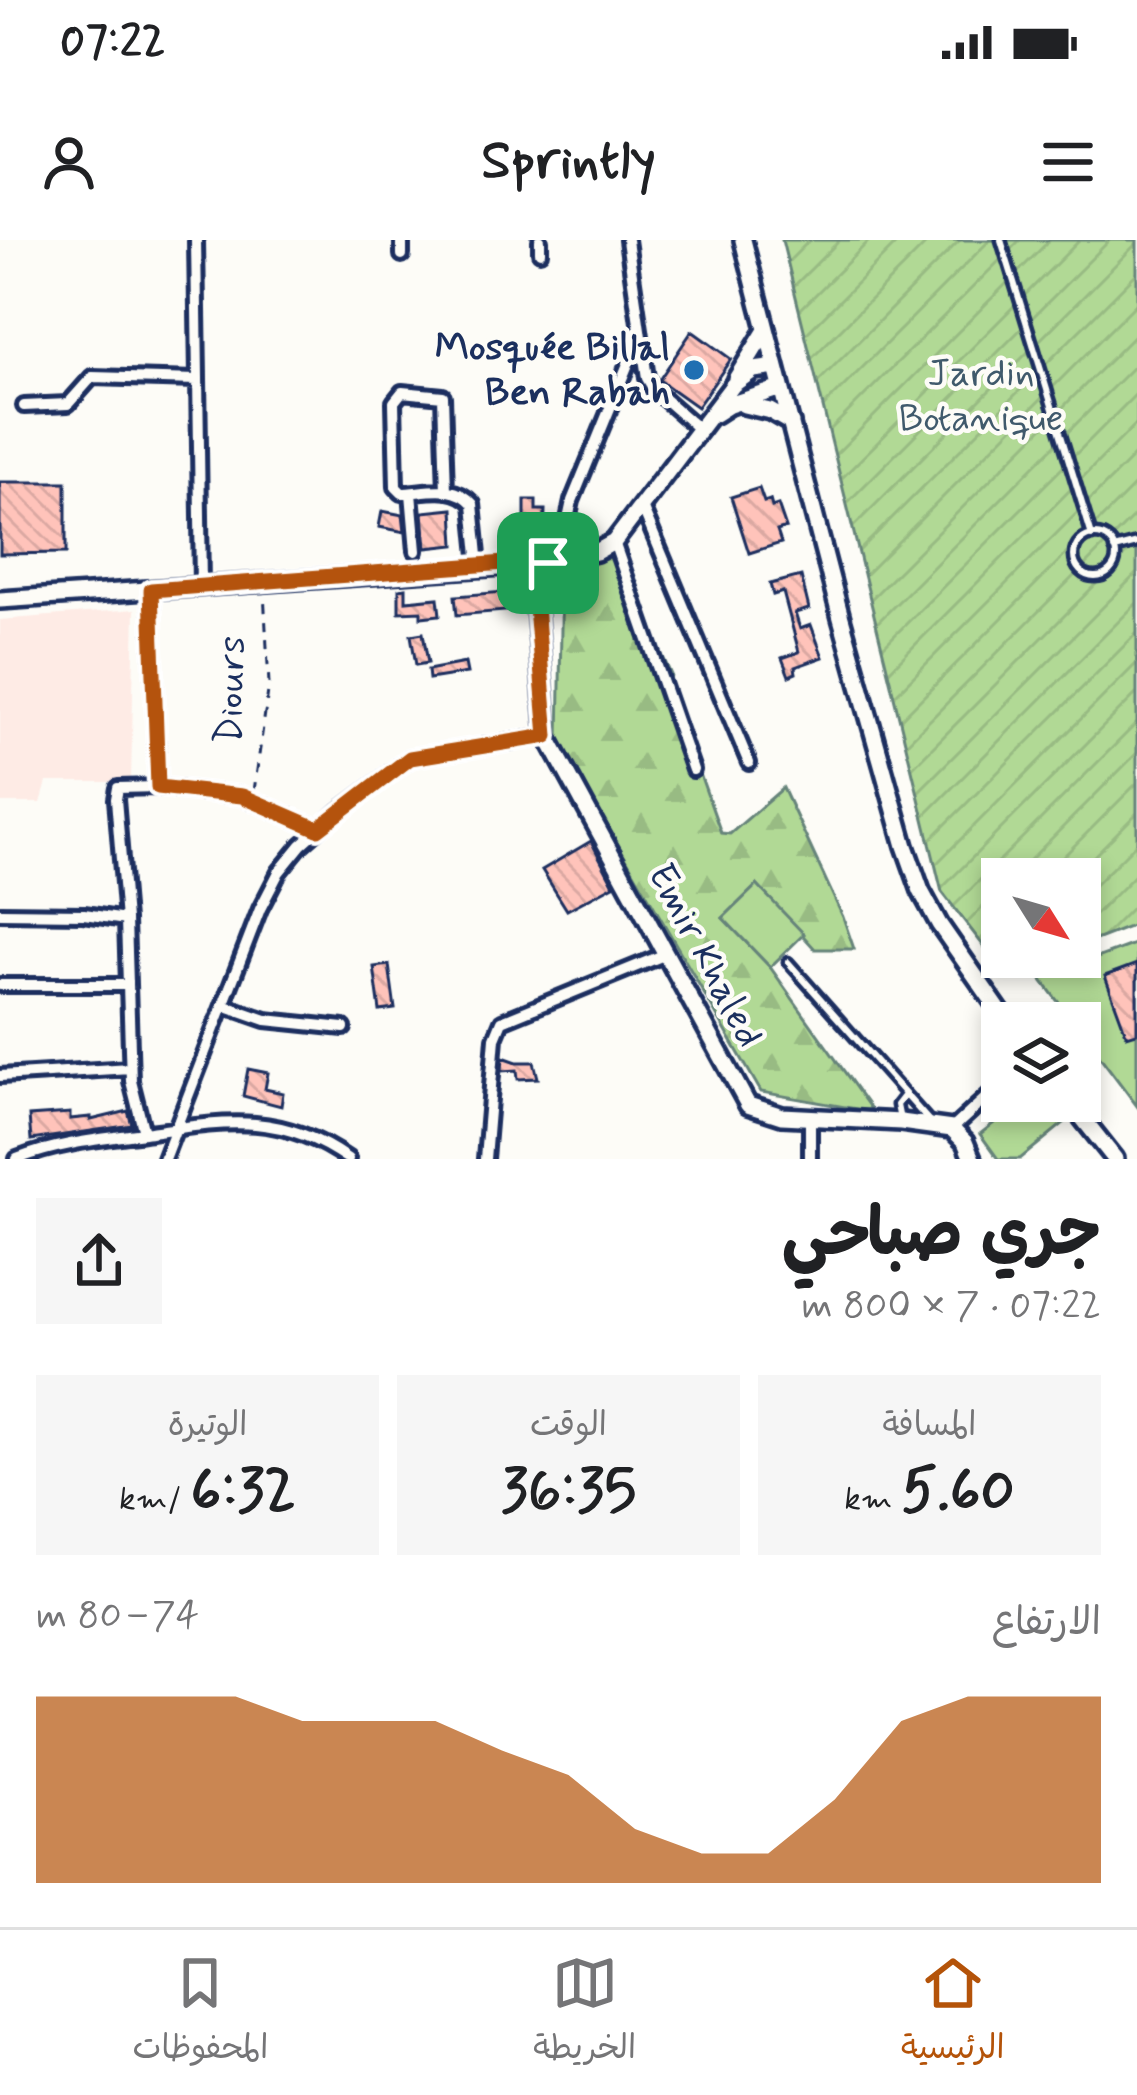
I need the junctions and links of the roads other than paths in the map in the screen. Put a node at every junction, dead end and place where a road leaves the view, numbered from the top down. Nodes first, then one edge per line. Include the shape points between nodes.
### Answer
1 (196, 240) edge
2 (401, 240) edge
3 (627, 240) edge
4 (743, 240) edge
5 (1001, 240) edge
6 (402, 255) dead end
7 (766, 330) junction
8 (639, 337) junction
9 (776, 368) junction
10 (197, 380) junction
11 (733, 385) junction
12 (782, 388) junction
13 (729, 405) junction
14 (24, 406) dead end
15 (713, 416) junction
16 (791, 423) junction
17 (700, 430) junction
18 (446, 490) junction
19 (411, 493) junction
20 (642, 507) junction
21 (1092, 536) junction
22 (614, 542) junction
23 (1137, 543) edge
24 (1114, 549) junction
25 (416, 551) dead end
26 (554, 562) junction
27 (527, 564) junction
28 (479, 566) junction
29 (201, 585) junction
30 (151, 590) junction
31 (0, 600) edge
32 (536, 607) junction
33 (547, 736) junction
34 (749, 763) dead end
35 (693, 770) dead end
36 (158, 787) junction
37 (318, 829) junction
38 (0, 914) edge
39 (126, 920) junction
40 (666, 954) junction
41 (788, 962) dead end
42 (128, 985) junction
43 (0, 986) edge
44 (992, 1002) edge
45 (223, 1005) junction
46 (344, 1028) dead end
47 (130, 1068) junction
48 (0, 1076) edge
49 (904, 1096) junction
50 (981, 1102) edge
51 (810, 1117) junction
52 (901, 1122) junction
53 (1086, 1122) edge
54 (932, 1124) junction
55 (177, 1126) junction
56 (952, 1129) junction
57 (144, 1133) junction
58 (16, 1159) edge
59 (164, 1159) edge
60 (349, 1159) edge
61 (485, 1159) edge
62 (810, 1159) edge
63 (972, 1159) edge
64 (1115, 1159) edge

1 - 10 street
2 - 6 street
3 - 8 street
4 - 7 street
5 - 21 lane
7 - 9 street
7 - 11 street
8 - 17 street via 654,390
8 - 26 street
9 - 11 street via 754,370
9 - 12 street
10 - 14 street via 92,377 68,404
10 - 29 street
11 - 15 street
12 - 13 street
12 - 16 street
13 - 15 street
13 - 16 street via 759,407
15 - 17 street
16 - 44 street via 921,891
17 - 20 street
18 - 19 street
18 - 19 street via 443,396 402,392 394,402 396,487
18 - 28 street via 473,504
19 - 25 street
20 - 22 street
20 - 34 street
21 - 24 lane
21 - 24 lane via 1074,554 1082,572 1107,573
22 - 26 street
22 - 35 street
23 - 24 lane
26 - 27 street
26 - 32 street
27 - 28 street
27 - 32 street
28 - 29 street
29 - 30 street
30 - 31 street
30 - 36 street, Diours
32 - 33 street, Emir Khaled
33 - 37 street via 410,758
33 - 40 street, Emir Khaled
36 - 37 street, Diours via 252,799
36 - 39 street via 117,790
37 - 45 street via 268,892
38 - 39 street
39 - 42 street
40 - 51 street, Emir Khaled via 748,1106
40 - 61 street via 502,1021
41 - 49 lane
42 - 43 street
42 - 47 street
45 - 46 street via 266,1020
45 - 55 street
47 - 48 street
47 - 57 street
49 - 52 lane
49 - 54 lane
50 - 56 street
51 - 52 street, Emir Khaled
51 - 62 street
52 - 54 street, Emir Khaled
53 - 64 street
54 - 56 street, Emir Khaled
55 - 57 street
55 - 59 street
55 - 60 street via 256,1122 308,1136
56 - 63 street
57 - 58 street

